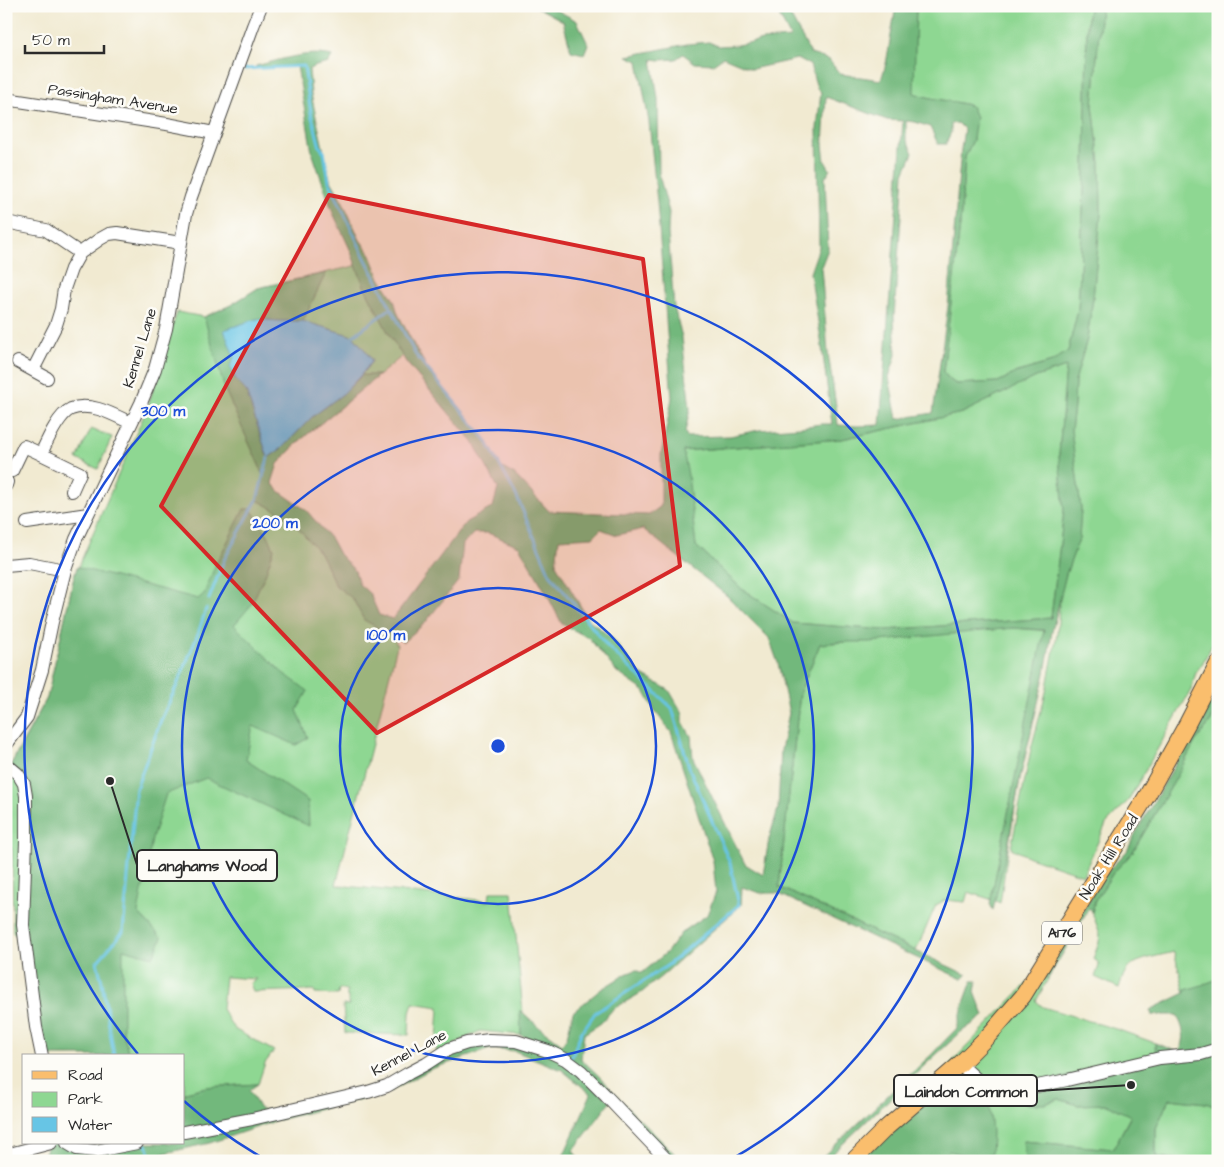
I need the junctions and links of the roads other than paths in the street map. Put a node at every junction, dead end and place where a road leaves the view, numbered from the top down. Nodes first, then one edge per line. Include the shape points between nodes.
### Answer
1 (261, 6) edge
2 (6, 99) edge
3 (214, 132) junction
4 (6, 222) edge
5 (181, 243) junction
6 (80, 253) junction
7 (18, 362) dead end
8 (33, 370) junction
9 (47, 378) dead end
10 (131, 423) junction
11 (41, 454) junction
12 (9, 479) edge
13 (72, 491) dead end
14 (88, 514) junction
15 (28, 523) dead end
16 (6, 565) edge
17 (65, 570) junction
18 (1218, 664) edge
19 (6, 746) edge
20 (6, 764) edge
21 (1218, 1050) edge
22 (42, 1054) edge
23 (960, 1064) junction
24 (185, 1132) edge
25 (47, 1144) edge
26 (69, 1144) edge
27 (131, 1144) edge
28 (6, 1155) edge
29 (668, 1161) edge
30 (853, 1161) edge

1 - 3 street, Kennel Lane
2 - 3 street, Passingham Avenue
3 - 5 street, Kennel Lane via 191,197
4 - 6 street via 46,230
5 - 6 street via 117,233 109,234
5 - 10 street, Kennel Lane via 166,329 154,369
6 - 8 street via 70,269 56,325
7 - 8 street
8 - 9 street
10 - 11 street via 94,408 70,410 53,429
10 - 14 street, Kennel Lane
11 - 12 street via 24,446
11 - 13 street via 80,473
14 - 15 street
14 - 17 street, Kennel Lane
16 - 17 street via 29,563
17 - 19 street, Kennel Lane via 42,670 27,717
18 - 23 main road, Noak Hill Road / A176 via 1148,794 1023,996
20 - 22 street via 18,774 26,796 23,925
21 - 23 street via 1160,1058 1068,1080 1007,1090 983,1085
23 - 30 main road, Noak Hill Road / A176
24 - 29 street, Kennel Lane via 368,1092 387,1086 449,1049 467,1043 516,1041 548,1051 581,1071
25 - 28 street
26 - 27 street via 77,1149 96,1150

